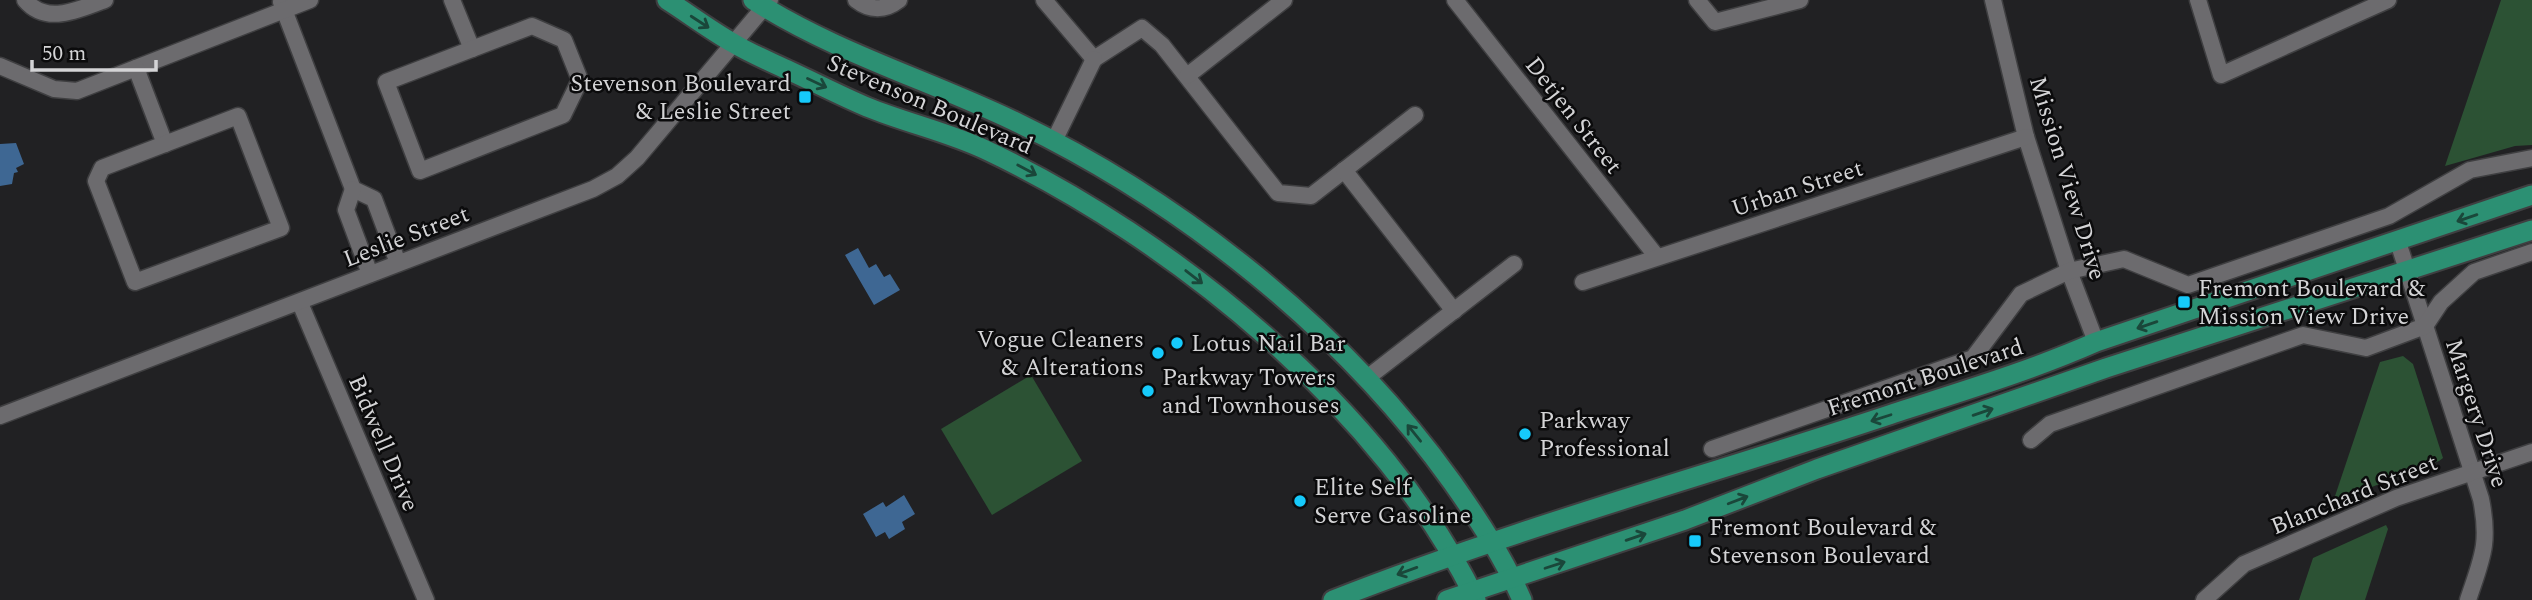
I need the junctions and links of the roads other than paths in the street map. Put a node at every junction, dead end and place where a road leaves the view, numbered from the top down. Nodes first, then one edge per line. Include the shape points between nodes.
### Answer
1 (25, 0) edge
2 (105, 0) edge
3 (310, 0) edge
4 (452, 0) edge
5 (667, 0) edge
6 (856, 0) edge
7 (899, 0) edge
8 (1044, 0) edge
9 (1284, 0) edge
10 (1455, 0) edge
11 (1697, 0) edge
12 (1800, 0) edge
13 (1993, 0) edge
14 (2198, 0) edge
15 (2388, 0) edge
16 (763, 2) edge
17 (282, 5) edge
18 (733, 44) junction
19 (472, 49) junction
20 (1094, 59) junction
21 (0, 66) edge
22 (136, 68) junction
23 (1186, 76) junction
24 (1415, 115) dead end
25 (2026, 137) junction
26 (1054, 141) junction
27 (165, 144) junction
28 (2532, 159) edge
29 (1344, 170) junction
30 (353, 189) junction
31 (2532, 195) edge
32 (2532, 230) edge
33 (2398, 242) junction
34 (2532, 252) edge
35 (1657, 257) junction
36 (398, 263) junction
37 (1514, 264) dead end
38 (2069, 271) junction
39 (2407, 272) junction
40 (370, 274) junction
41 (1583, 282) dead end
42 (300, 303) junction
43 (1454, 311) junction
44 (2425, 326) junction
45 (2096, 342) junction
46 (2106, 368) junction
47 (1367, 378) junction
48 (0, 416) edge
49 (2031, 440) dead end
50 (1712, 449) dead end
51 (2532, 452) edge
52 (2472, 472) junction
53 (1493, 543) junction
54 (1452, 556) junction
55 (1512, 579) junction
56 (1474, 596) edge
57 (426, 600) edge
58 (1332, 600) edge
59 (1447, 600) edge
60 (1522, 600) edge
61 (2204, 600) edge
62 (2468, 600) edge

1 - 2 street via 54,15
3 - 17 street
4 - 19 street
5 -> 18 main road, Stevenson Boulevard
6 - 7 street via 871,9
8 - 20 street
9 - 23 street
10 - 35 street, Detjen Street
11 - 12 street via 1715,22
13 - 25 street, Mission View Drive
14 - 15 street via 2221,75
16 - 18 street, Leslie Street
16 - 26 main road, Stevenson Boulevard via 833,44
17 - 22 street
17 - 30 street
18 - 36 street, Leslie Street via 617,176
18 -> 54 main road, Stevenson Boulevard via 868,107 999,156 1079,199 1161,253 1233,308 1318,386 1395,474
19 - 19 street via 386,82 420,171 564,116 580,80 565,40 532,26
20 - 23 street via 1142,28
20 - 26 street
21 - 22 street via 54,89 77,91
22 - 27 street
23 - 29 street via 1278,192 1311,196
24 - 29 street
25 - 35 street, Urban Street
25 - 38 street, Mission View Drive
26 - 47 main road, Stevenson Boulevard via 1155,201 1227,254
27 - 27 street via 102,168 96,181 135,282 281,228 238,116
28 - 38 street, Fremont Boulevard via 2470,170 2389,216 2188,285 2123,259
29 - 43 street
30 - 36 street via 374,199
30 - 40 street via 346,210
31 -> 33 main road, Fremont Boulevard
32 - 39 main road, Fremont Boulevard
33 - 39 street, Margery Drive
33 -> 45 main road, Fremont Boulevard
34 - 44 street via 2474,272 2441,302
35 - 41 street, Urban Street
36 - 40 street, Leslie Street
37 - 43 street
38 - 45 street, Mission View Drive
38 - 50 street, Fremont Boulevard via 2021,294 1973,358
39 - 44 street, Margery Drive
39 - 46 main road, Fremont Boulevard
40 - 42 street, Leslie Street
42 - 48 street, Leslie Street
42 - 57 street, Bidwell Drive
43 - 47 street
44 - 49 street via 2366,348 2303,335 2050,424
44 - 52 street, Margery Drive
45 - 46 main road, Mission View Drive
45 -> 53 main road, Fremont Boulevard
55 -> 46 main road, Fremont Boulevard
53 -> 47 main road, Stevenson Boulevard via 1436,461
51 - 52 street, Blanchard Street
52 - 61 street, Blanchard Street via 2396,498 2244,564
52 - 62 street, Margery Drive via 2487,526 2486,547
53 - 54 main road, Fremont Boulevard
53 - 55 main road, Stevenson Boulevard
54 - 56 main road, Stevenson Boulevard
54 -> 58 main road, Fremont Boulevard
55 - 56 main road, Fremont Boulevard
55 - 60 main road, Stevenson Boulevard
56 - 59 main road, Fremont Boulevard

